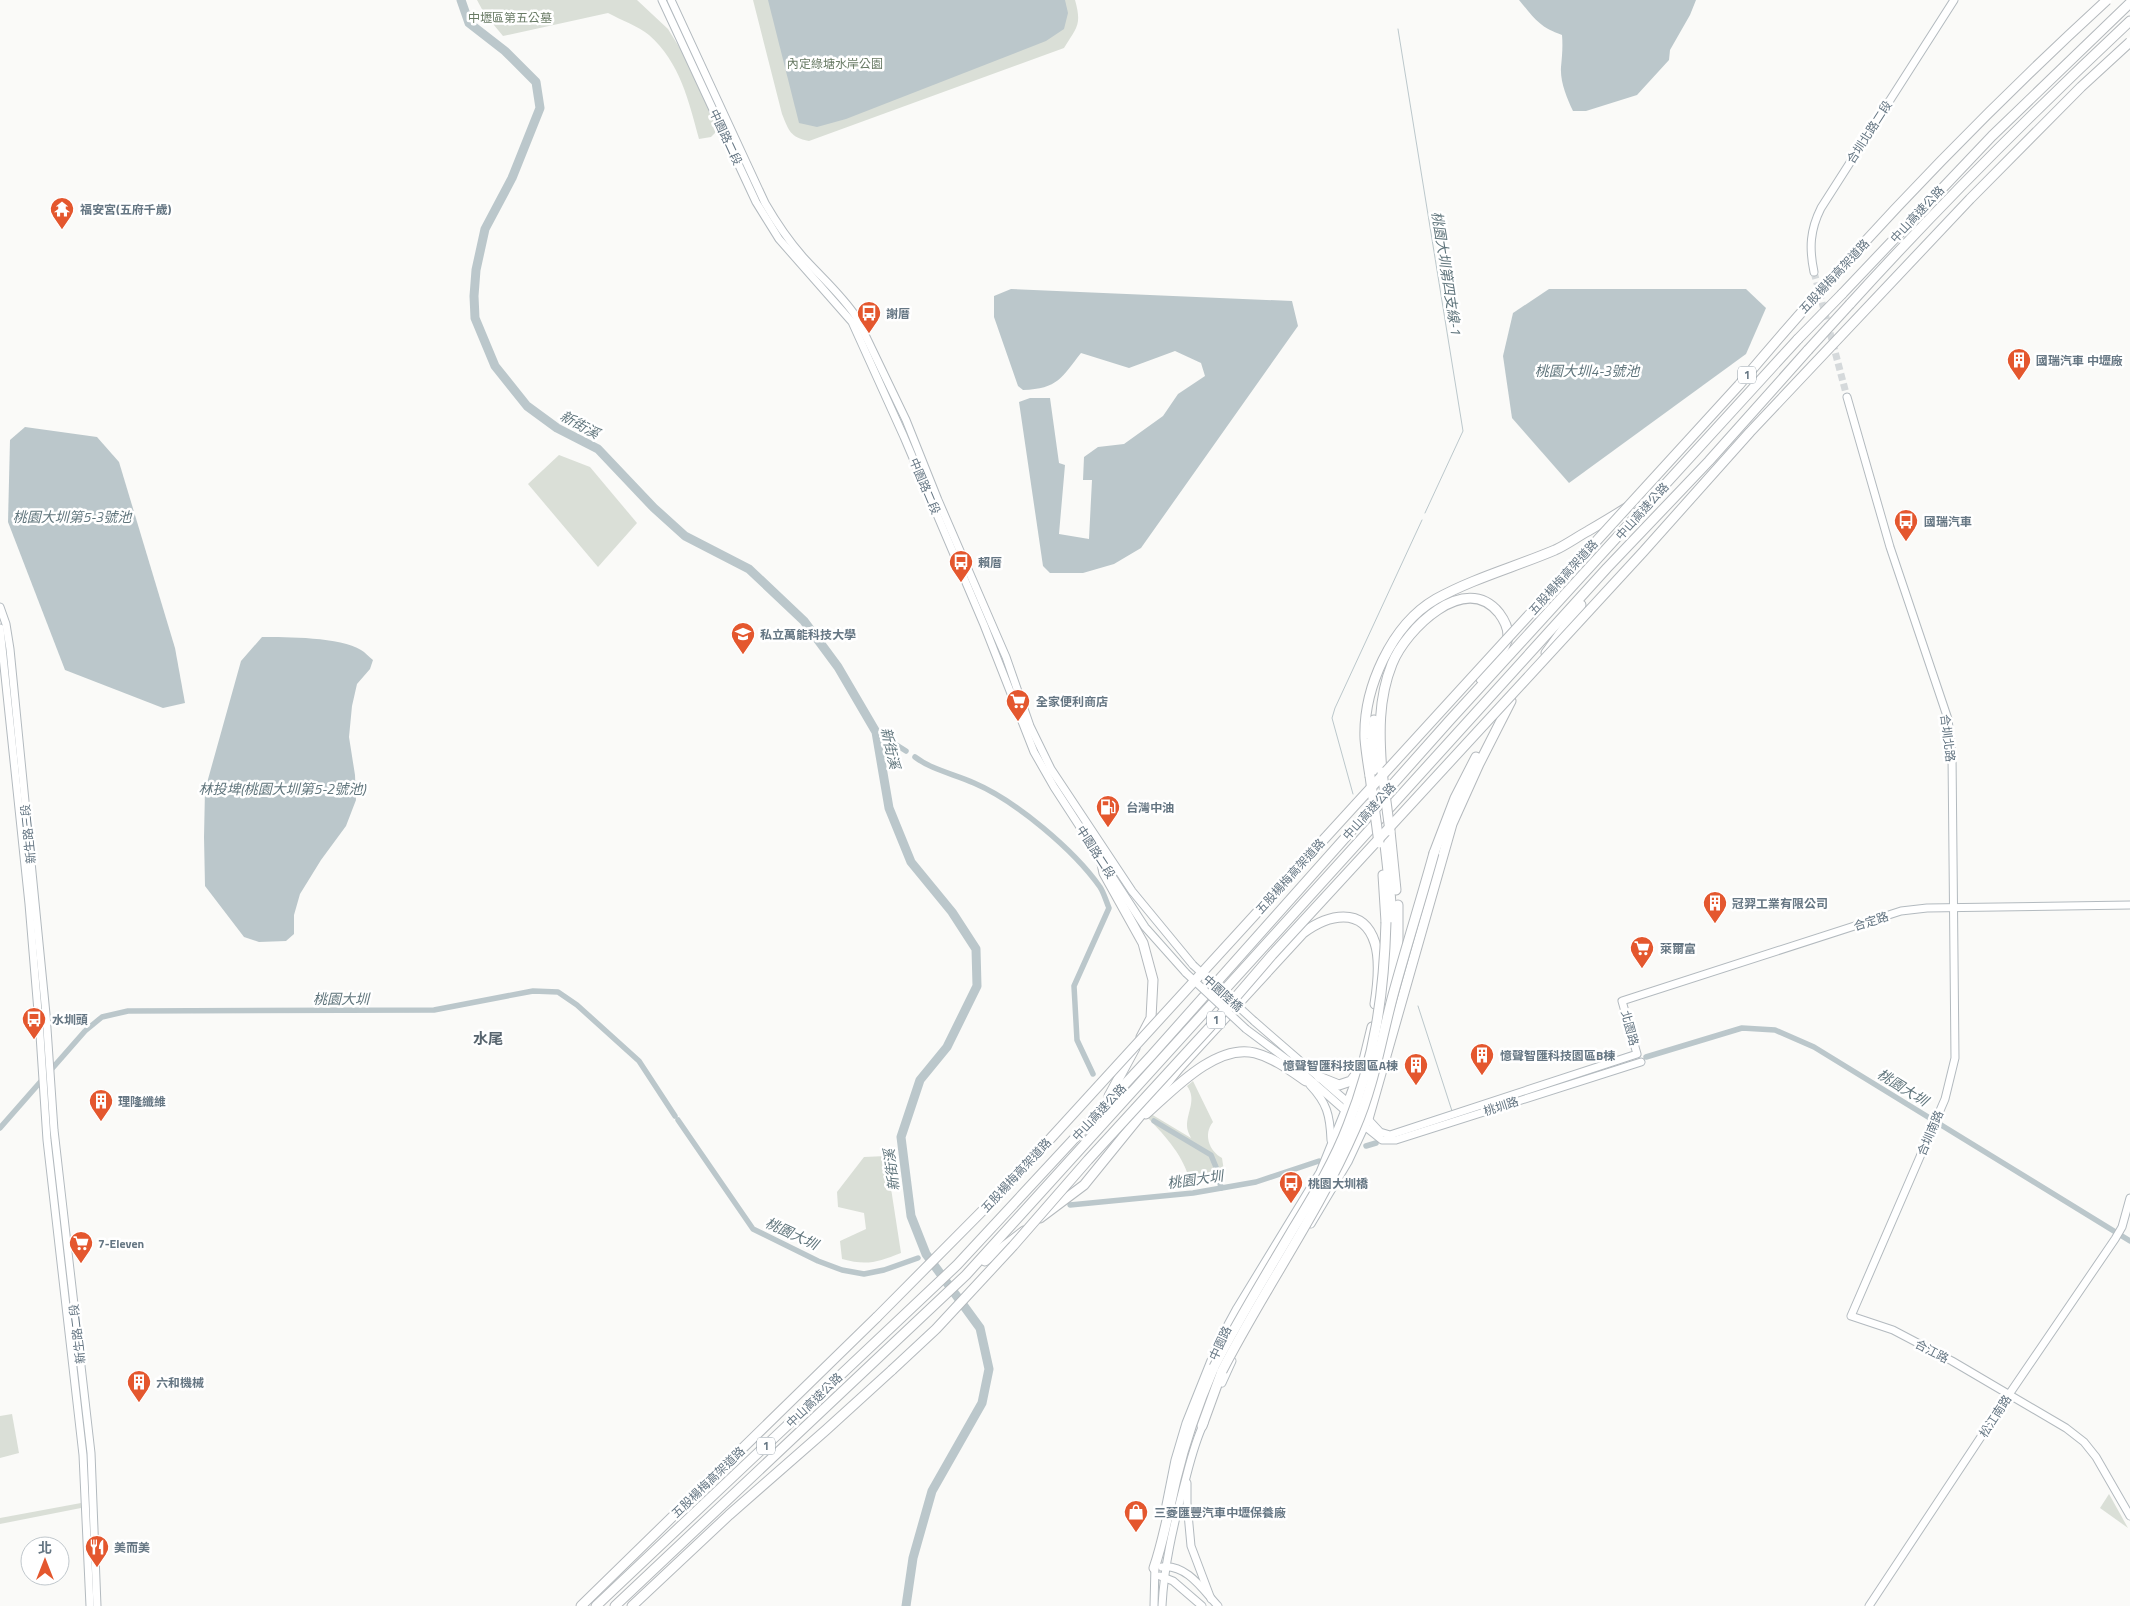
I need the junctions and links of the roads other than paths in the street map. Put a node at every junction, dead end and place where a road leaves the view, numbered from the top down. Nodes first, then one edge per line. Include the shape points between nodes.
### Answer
1 (662, 0) edge
2 (672, 0) edge
3 (1954, 0) edge
4 (2107, 0) edge
5 (2130, 3) edge
6 (2130, 21) edge
7 (2130, 42) edge
8 (726, 127) junction
9 (1814, 272) tunnel mouth
10 (830, 286) junction
11 (824, 291) junction
12 (1847, 397) tunnel mouth
13 (1673, 476) junction
14 (1608, 568) junction
15 (0, 607) edge
16 (0, 628) edge
17 (1511, 701) junction
18 (1450, 720) junction
19 (1376, 775) junction
20 (1384, 837) junction
21 (1101, 859) junction
22 (2130, 905) edge
23 (1952, 908) junction
24 (1193, 965) joint
25 (1391, 969) junction
26 (1186, 974) joint
27 (1622, 1001) joint
28 (1373, 1022) junction
29 (1393, 1027) junction
30 (1637, 1054) joint
31 (1364, 1060) junction
32 (49, 1062) joint
33 (1641, 1062) dead end
34 (1297, 1068) junction
35 (42, 1070) joint
36 (1319, 1077) junction
37 (1306, 1081) junction
38 (1347, 1107) junction
39 (1102, 1109) junction
40 (1357, 1115) junction
41 (1366, 1123) junction
42 (1129, 1129) junction
43 (1331, 1142) junction
44 (2130, 1198) edge
45 (1318, 1213) junction
46 (966, 1275) junction
47 (1852, 1316) joint
48 (1218, 1369) junction
49 (2010, 1393) junction
50 (1202, 1426) junction
51 (1188, 1469) junction
52 (2130, 1516) edge
53 (1165, 1566) junction
54 (1154, 1572) junction
55 (1164, 1577) junction
56 (1212, 1599) junction
57 (90, 1606) edge
58 (97, 1606) edge
59 (580, 1606) edge
60 (596, 1606) edge
61 (615, 1606) edge
62 (632, 1606) edge
63 (1154, 1606) edge
64 (1162, 1606) edge
65 (1202, 1606) edge
66 (1218, 1606) edge
67 (1869, 1606) edge

1 - 8 main road, 中園路二段
2 - 8 main road, 中園路二段
3 - 9 main road, 合圳北路二段 via 1820,208 1811,236
4 - 59 highway, 五股楊梅高架道路 / 1, bridge via 1987,114 1801,311 1739,385 1008,1185
5 - 13 highway, 中山高速公路 / 1, bridge via 1992,136 1798,339
6 - 14 highway, 中山高速公路 / 1, bridge via 1930,216
7 - 62 highway, 1, bridge via 1963,206 1756,425 936,1329 729,1514
8 - 10 main road, 中園路二段 via 781,229
8 - 11 main road, 中園路二段 via 756,202 770,226
10 - 11 main road
10 - 24 main road, 中園路二段 via 857,318 906,420 1006,656 1030,726 1051,769 1132,891
11 - 21 main road, 中園路二段 via 852,322 984,625 1034,752
12 - 23 main road, 合圳北路 via 1890,547 1948,719 1952,755
13 - 18 highway, 中山高速公路 / 1
13 - 19 highway via 1635,503 1557,549 1480,578 1434,600 1397,645 1386,668 1376,707 1372,745
14 - 17 highway
14 - 46 highway, 中山高速公路 / 1
15 - 32 main road, 新生路三段 via 10,649
16 - 35 main road, 新生路三段 via 29,904
17 - 29 highway via 1452,824
17 - 48 highway, bridge via 1459,790 1434,853 1356,1128 1328,1186
18 - 19 highway via 1507,640 1507,627 1491,603 1472,597 1453,601 1432,613 1393,662 1382,700
18 - 39 highway, 中山高速公路 / 1
19 - 20 highway, bridge
19 - 20 highway, bridge
20 - 25 highway via 1391,898
20 - 29 highway via 1399,930
20 - 48 highway, bridge via 1385,962 1370,1061 1348,1126 1319,1185 1233,1330
21 - 26 main road, 中園路二段 via 1146,927
21 - 39 highway via 1104,873 1143,943 1153,980 1151,1018
22 - 23 main road, 合定路
23 - 27 main road, 合定路 via 1901,911
23 - 47 main road, 合圳南路 via 1955,1058 1945,1099
24 - 36 main road, 中園陸橋, bridge
25 - 28 highway
25 - 40 highway via 1379,1035
26 - 34 main road, 中園陸橋, bridge via 1246,1029
27 - 30 main road, 北園路
28 - 31 highway
28 - 42 highway via 1378,964 1371,933 1349,917 1328,918 1316,923 1303,933 1179,1068
29 - 41 highway
30 - 41 main road, 桃圳路 via 1390,1135
31 - 36 highway via 1351,1081 1344,1084 1332,1084
31 - 38 highway
32 - 58 main road, 新生路二段 via 91,1453
33 - 41 main road, 桃圳路 via 1396,1140 1382,1140
34 - 37 main road
34 - 38 main road
35 - 57 main road, 新生路二段 via 83,1455
36 - 38 main road
37 - 42 highway via 1279,1063 1252,1053 1226,1055 1206,1064 1178,1085
37 - 43 main road via 1326,1106
38 - 40 main road
38 - 43 main road, 中園路
39 - 60 highway, 中山高速公路 / 1 via 957,1265
40 - 41 main road
40 - 45 main road via 1336,1161
41 - 45 main road, 中園路
42 - 46 highway via 1084,1185
43 - 54 main road, 中園路 via 1320,1172 1223,1334 1196,1395 1175,1460
44 - 49 main road, 松江南路 via 2116,1237
45 - 50 main road, 中園路 via 1258,1310
46 - 61 highway, 中山高速公路 / 1
47 - 49 main road, 合江路 via 1893,1330
48 - 50 highway
48 - 54 highway via 1198,1405 1188,1435
49 - 52 main road, 合江路 via 2075,1435 2096,1457
49 - 67 main road, 松江南路
50 - 51 main road, 中園路
51 - 53 main road, 中園路
51 - 56 main road via 1191,1546
53 - 54 main road
53 - 55 main road, 中園路
53 - 56 main road via 1193,1578
54 - 55 main road
54 - 63 main road, 中園路
55 - 64 main road, 中園路
55 - 65 main road
56 - 66 main road

